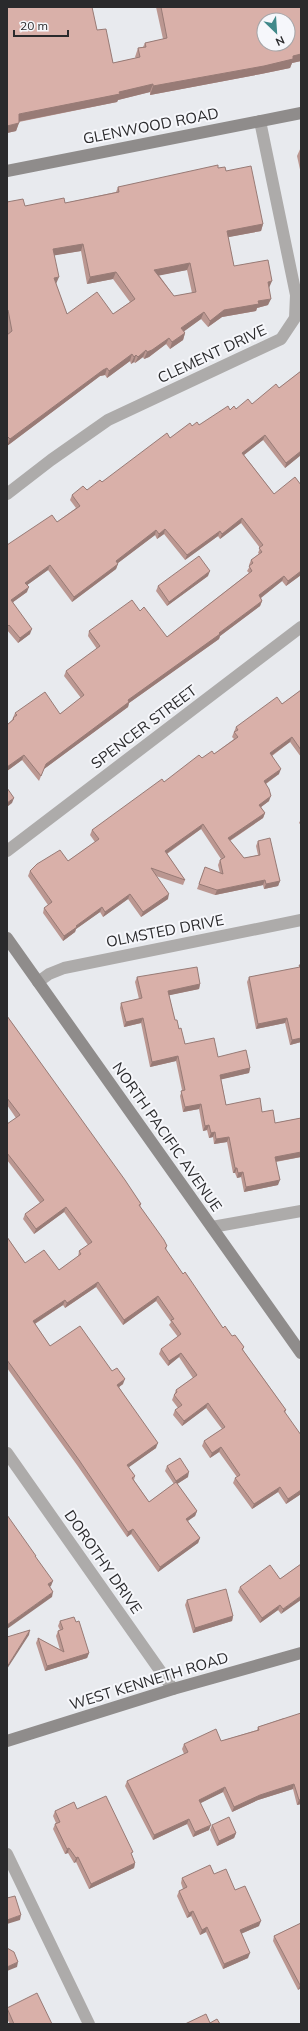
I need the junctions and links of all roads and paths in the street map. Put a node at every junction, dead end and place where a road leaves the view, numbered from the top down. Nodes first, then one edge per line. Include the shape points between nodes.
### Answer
1 (301, 113) edge
2 (260, 121) junction
3 (7, 171) edge
4 (7, 494) edge
5 (301, 627) edge
6 (7, 851) edge
7 (301, 920) edge
8 (7, 938) edge
9 (38, 982) junction
10 (301, 1211) edge
11 (212, 1228) junction
12 (301, 1353) edge
13 (7, 1453) edge
14 (301, 1653) edge
15 (173, 1689) junction
16 (7, 1741) edge
17 (7, 1854) edge
18 (89, 2024) edge

1 - 2 street, GLENWOOD ROAD
2 - 3 street, GLENWOOD ROAD
2 - 4 street, CLEMENT DRIVE via 296,295 295,318 281,339 108,420
5 - 6 street, SPENCER STREET
7 - 9 street, OLMSTED DRIVE via 64,968
8 - 9 street, NORTH PACIFIC AVENUE
9 - 11 street, NORTH PACIFIC AVENUE
10 - 11 street
11 - 12 street, NORTH PACIFIC AVENUE
13 - 15 street, DOROTHY DRIVE
14 - 15 street, WEST KENNETH ROAD
15 - 16 street, WEST KENNETH ROAD
17 - 18 street

